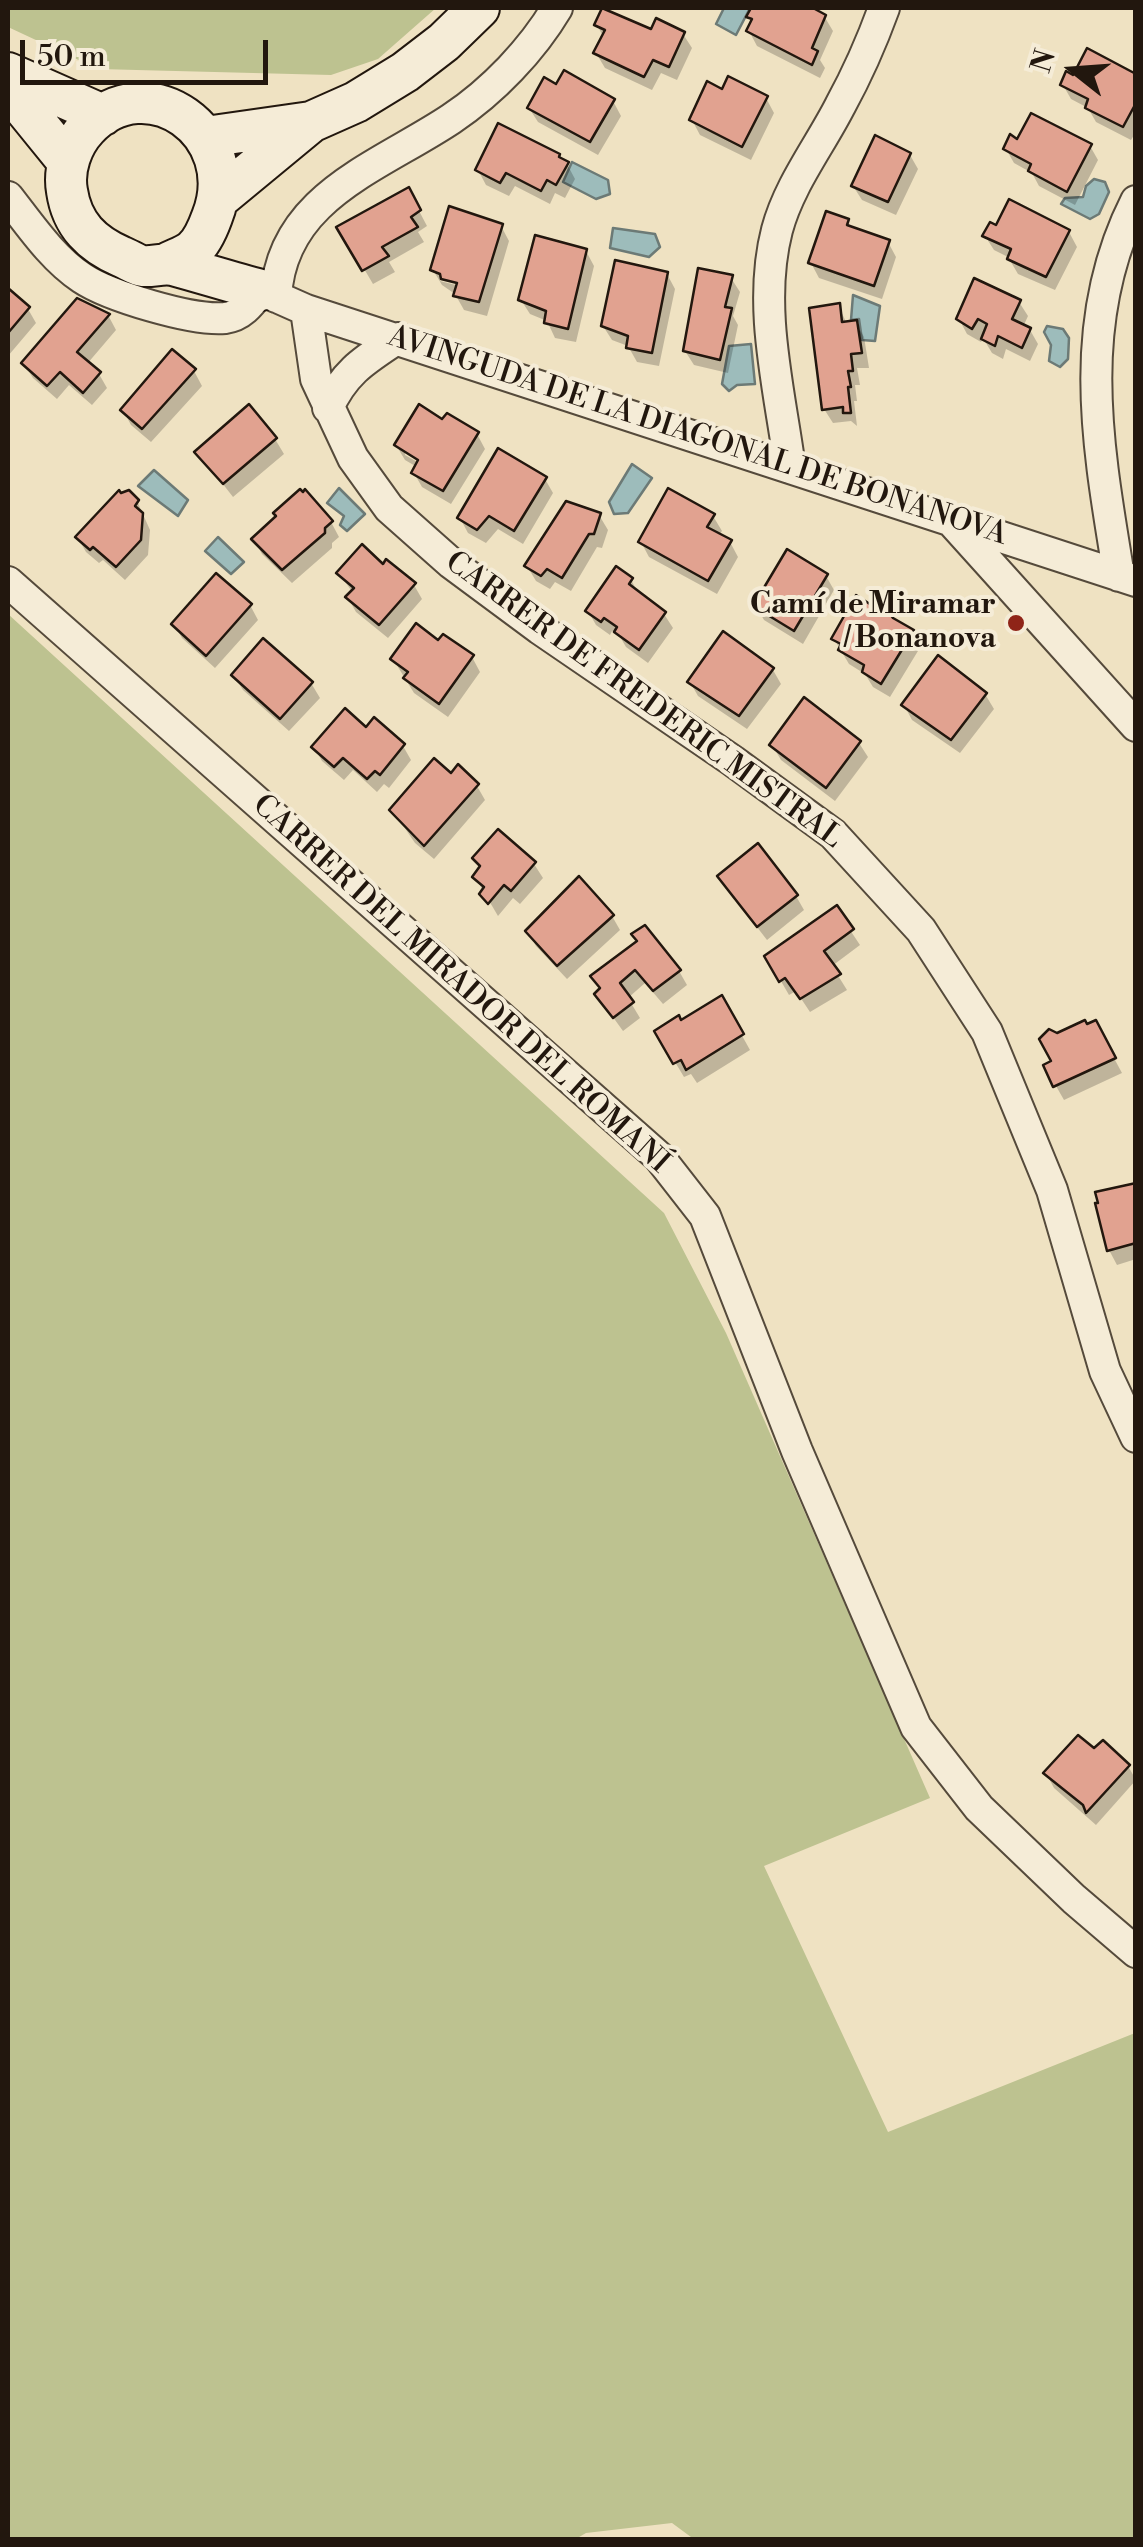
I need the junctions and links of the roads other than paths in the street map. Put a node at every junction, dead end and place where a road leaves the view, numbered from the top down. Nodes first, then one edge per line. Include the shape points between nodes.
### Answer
1 (479, 8) edge
2 (557, 8) edge
3 (884, 8) edge
4 (8, 73) edge
5 (8, 88) edge
6 (103, 115) junction
7 (311, 122) junction
8 (206, 137) junction
9 (68, 162) junction
10 (8, 197) edge
11 (1136, 201) edge
12 (215, 208) junction
13 (166, 264) junction
14 (268, 293) junction
15 (306, 310) junction
16 (398, 338) junction
17 (328, 408) junction
18 (790, 468) junction
19 (952, 522) junction
20 (1127, 579) edge
21 (8, 582) edge
22 (1136, 726) edge
23 (1136, 1438) edge
24 (1136, 1952) edge

1 - 7 street via 405,72
2 - 14 street via 512,68 454,117 324,197 290,238
3 - 18 street via 778,229 770,316
4 - 6 street
5 - 9 street
6 - 8 street via 148,104 190,120
6 - 9 street via 81,136
7 - 8 street
7 - 12 street
8 - 12 street via 220,177
9 - 13 street via 71,211 83,232 142,266
10 - 14 street via 82,278 116,295 226,318
11 - 20 street via 1098,316 1096,375 1097,439
12 - 13 street via 194,249
12 - 14 street via 234,258
13 - 14 street
14 - 15 street, AVINGUDA DE LA DIAGONAL DE BONANOVA
15 - 16 street, AVINGUDA DE LA DIAGONAL DE BONANOVA
15 - 17 street, CARRER DE FREDERIC MISTRAL via 316,379
16 - 17 street via 352,370
16 - 18 street, AVINGUDA DE LA DIAGONAL DE BONANOVA
17 - 23 street, CARRER DE FREDERIC MISTRAL via 389,508 451,563 833,834 921,930 987,1032 1052,1190 1105,1371
18 - 19 street, AVINGUDA DE LA DIAGONAL DE BONANOVA
19 - 20 street, AVINGUDA DE LA DIAGONAL DE BONANOVA
19 - 22 street
21 - 24 street, CARRER DEL MIRADOR DEL ROMANÍ via 659,1157 705,1216 916,1727 979,1808

